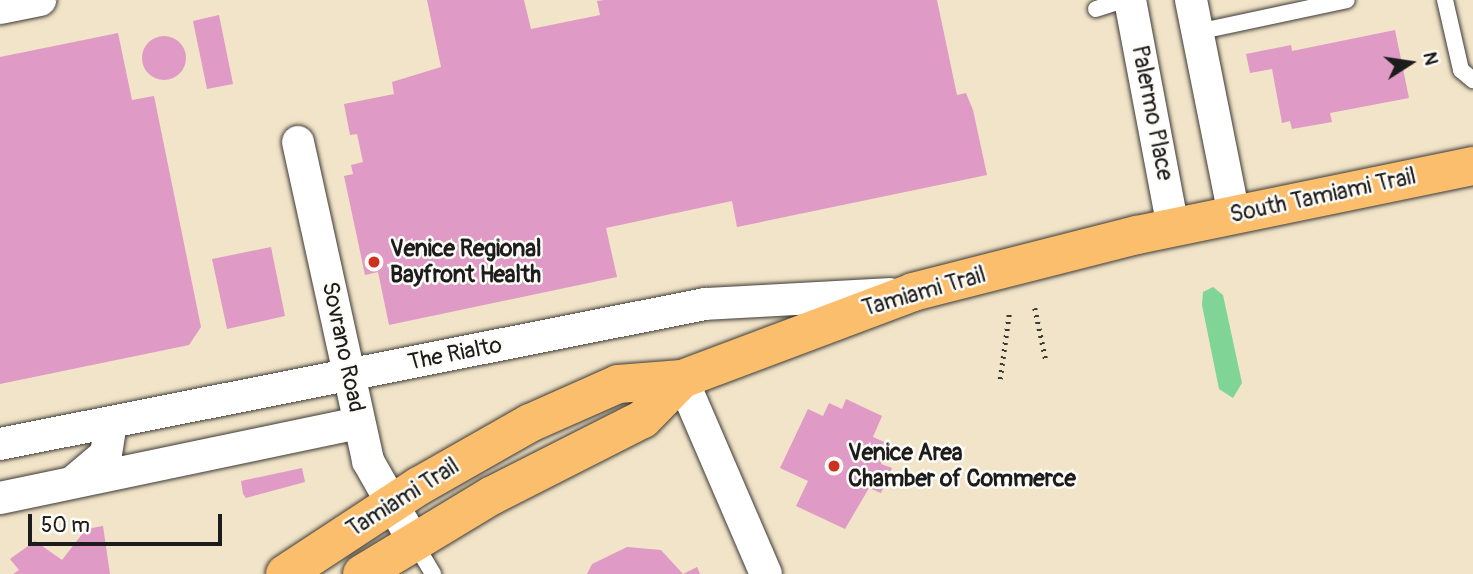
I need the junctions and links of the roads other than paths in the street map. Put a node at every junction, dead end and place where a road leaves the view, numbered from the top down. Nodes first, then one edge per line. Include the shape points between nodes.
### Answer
1 (36, 0) edge
2 (1123, 0) edge
3 (1129, 0) edge
4 (1191, 0) edge
5 (1347, 0) edge
6 (1445, 0) edge
7 (0, 8) edge
8 (1096, 9) dead end
9 (1197, 32) junction
10 (1473, 80) edge
11 (298, 142) dead end
12 (1473, 166) edge
13 (1234, 215) junction
14 (1173, 227) junction
15 (913, 292) junction
16 (350, 375) junction
17 (682, 379) junction
18 (111, 422) junction
19 (359, 423) junction
20 (0, 444) edge
21 (66, 484) junction
22 (0, 498) edge
23 (391, 504) junction
24 (414, 542) junction
25 (285, 574) edge
26 (362, 574) edge
27 (433, 574) edge
28 (766, 574) edge

1 - 7 street
2 - 8 lane
3 - 14 street, Palermo Place
4 - 9 street
5 - 9 lane
6 - 10 lane via 1461,70
9 - 13 street
11 - 16 street, Sovrano Road
12 - 13 main road, South Tamiami Trail
13 - 14 main road, South Tamiami Trail
14 - 15 main road, Tamiami Trail
15 - 16 street, The Rialto via 705,304
15 - 17 main road, Tamiami Trail
16 - 18 street, The Rialto
16 - 19 street, Sovrano Road
17 - 23 main road, Tamiami Trail via 618,384 530,423
17 - 24 main road, Tamiami Trail via 643,419 553,462
17 - 28 street
18 - 20 street, The Rialto
18 - 21 street via 106,454 86,474
19 - 21 street
19 - 23 street, Sovrano Road via 368,461
21 - 22 street
23 - 24 street, Sovrano Road
23 - 25 main road, Tamiami Trail
24 - 26 main road, Tamiami Trail
24 - 27 lane

